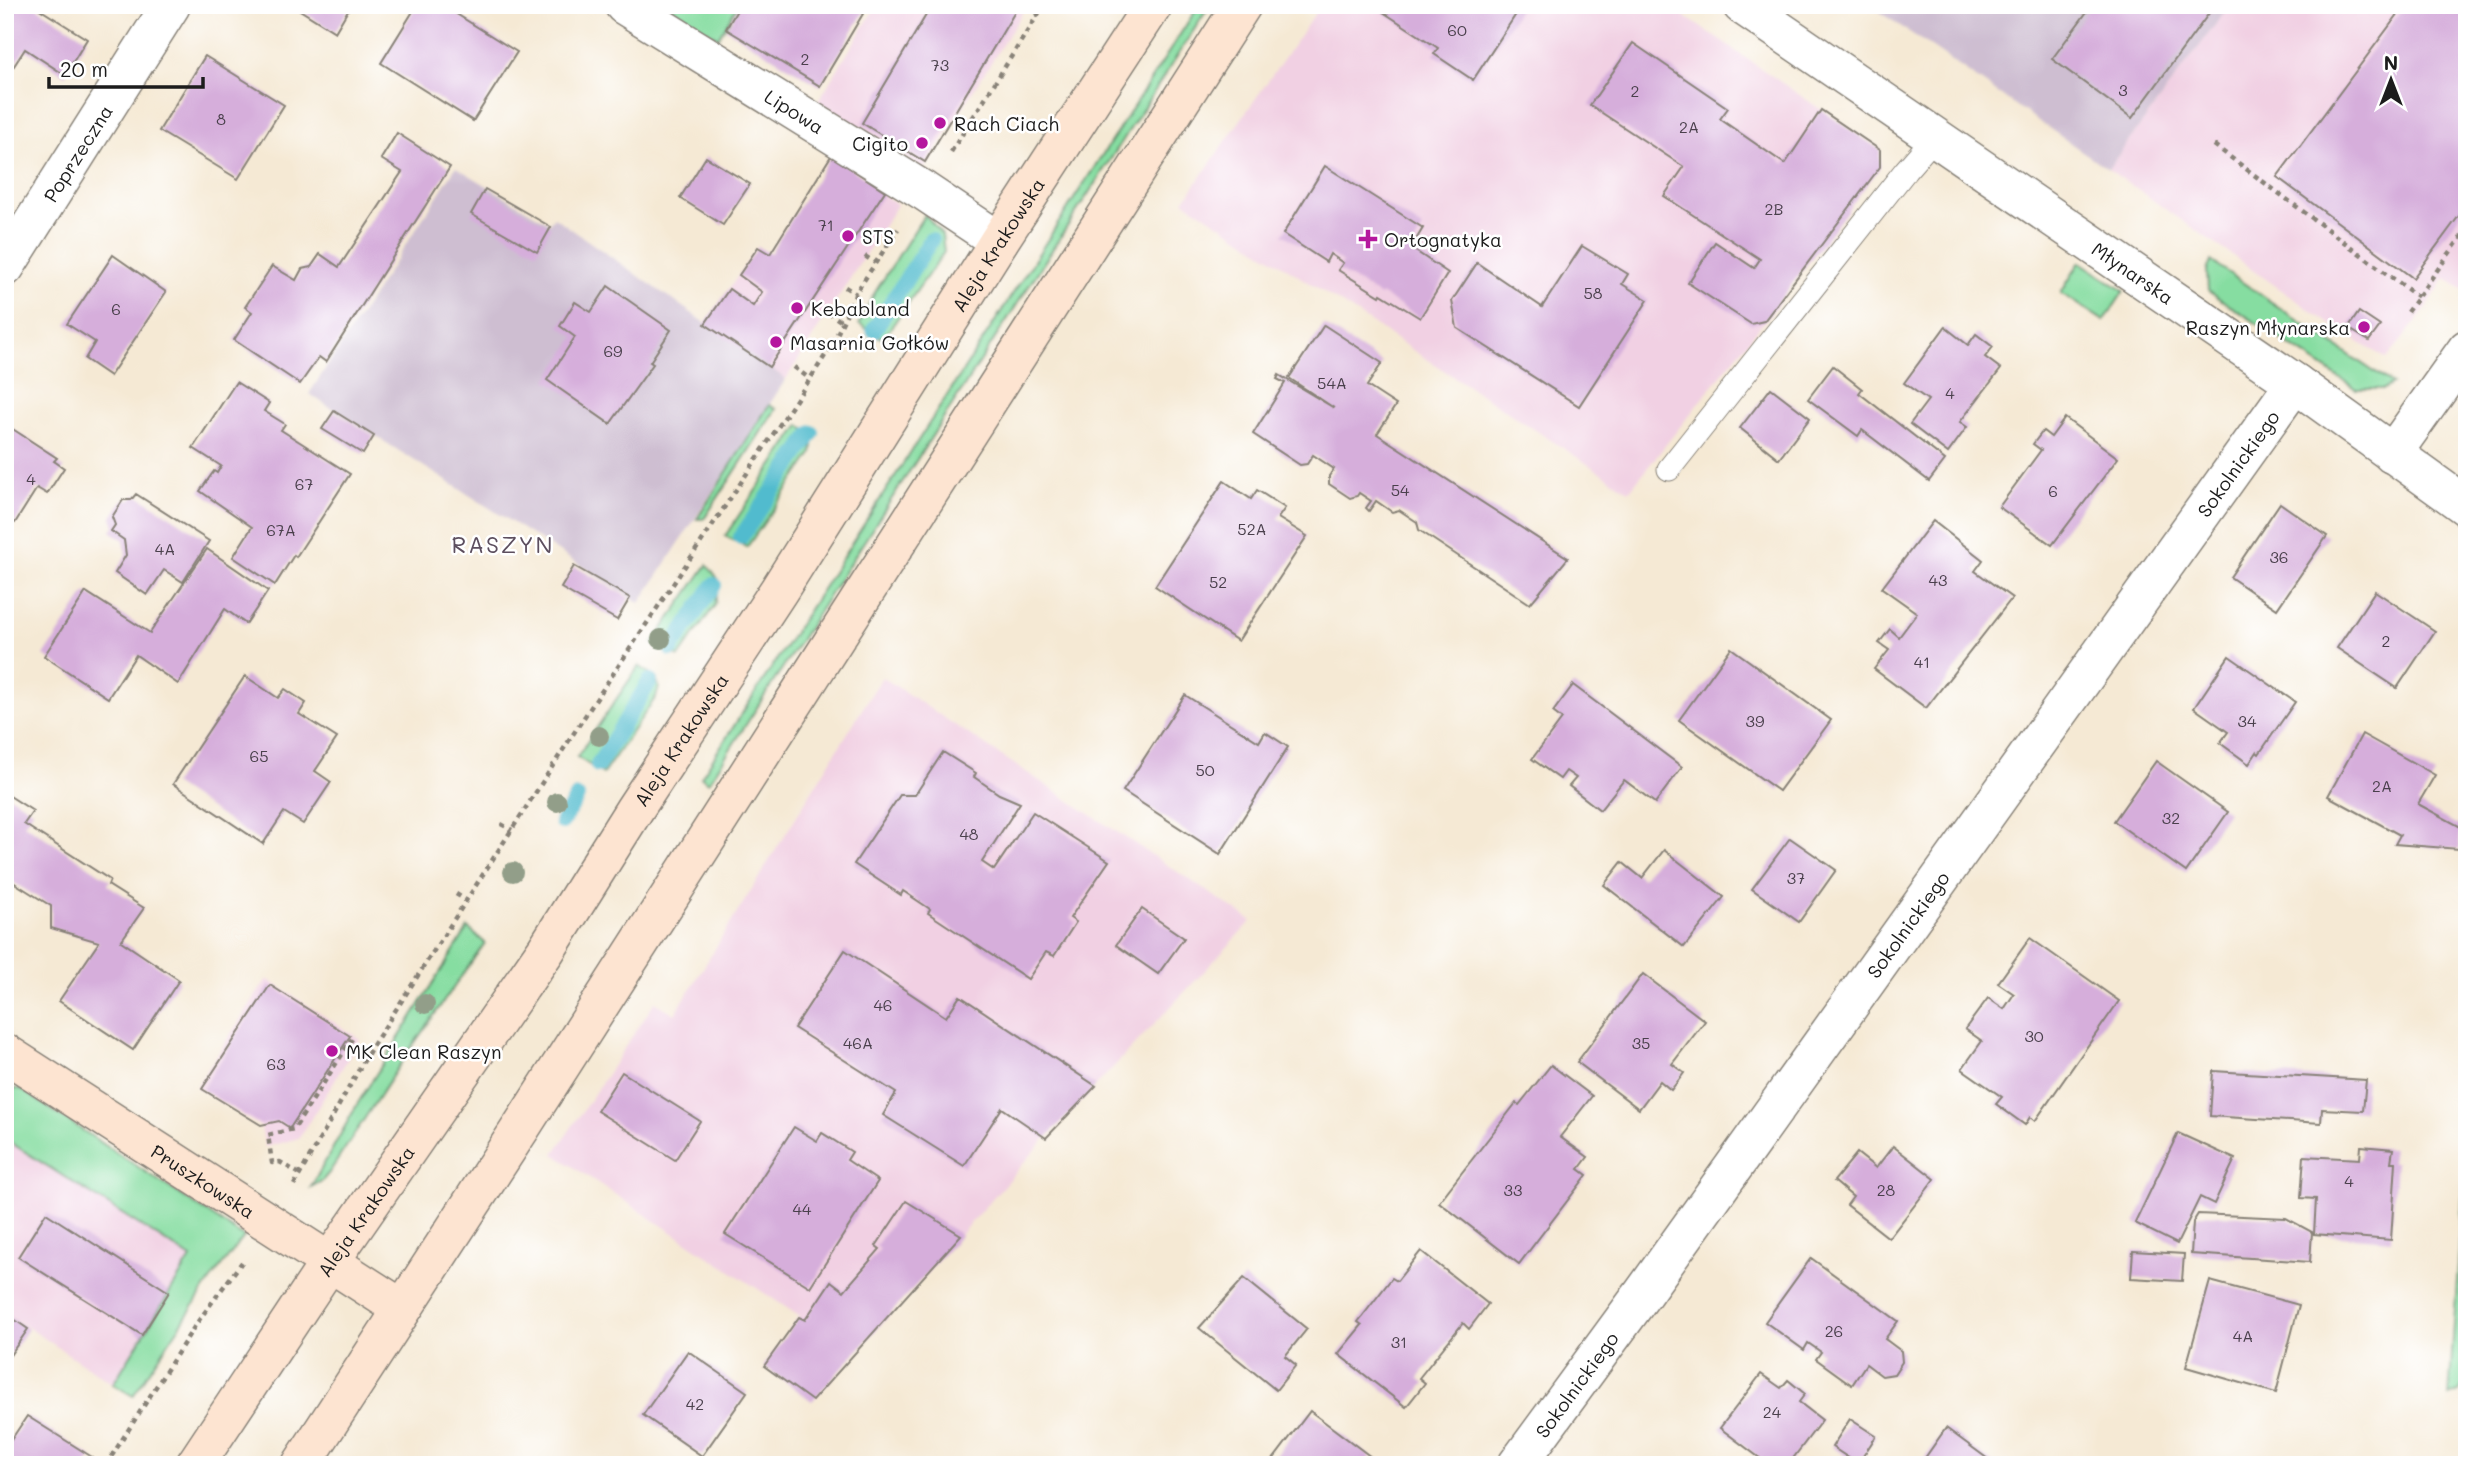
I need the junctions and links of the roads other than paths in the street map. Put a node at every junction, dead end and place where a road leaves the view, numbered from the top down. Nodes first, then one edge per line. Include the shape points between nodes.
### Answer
1 (171, 5) edge
2 (624, 5) edge
3 (1153, 5) edge
4 (1242, 5) edge
5 (1742, 5) edge
6 (1935, 137) junction
7 (999, 241) junction
8 (5, 267) edge
9 (2467, 349) edge
10 (2295, 383) junction
11 (2392, 454) junction
12 (1669, 469) dead end
13 (2467, 507) edge
14 (5, 1053) edge
15 (329, 1263) junction
16 (401, 1308) junction
17 (195, 1465) edge
18 (300, 1465) edge
19 (1517, 1465) edge

1 - 8 street, Poprzeczna
2 - 7 street, Lipowa
3 - 7 main road, Aleja Krakowska
4 - 16 main road
5 - 6 street, Młynarska
6 - 10 street, Młynarska
6 - 12 lane
7 - 15 main road, Aleja Krakowska via 546,950
9 - 11 street
10 - 11 street, Młynarska
10 - 19 street, Sokolnickiego
11 - 13 street, Młynarska
14 - 15 main road, Pruszkowska
15 - 16 main road, Pruszkowska
15 - 17 main road, Aleja Krakowska
16 - 18 main road

